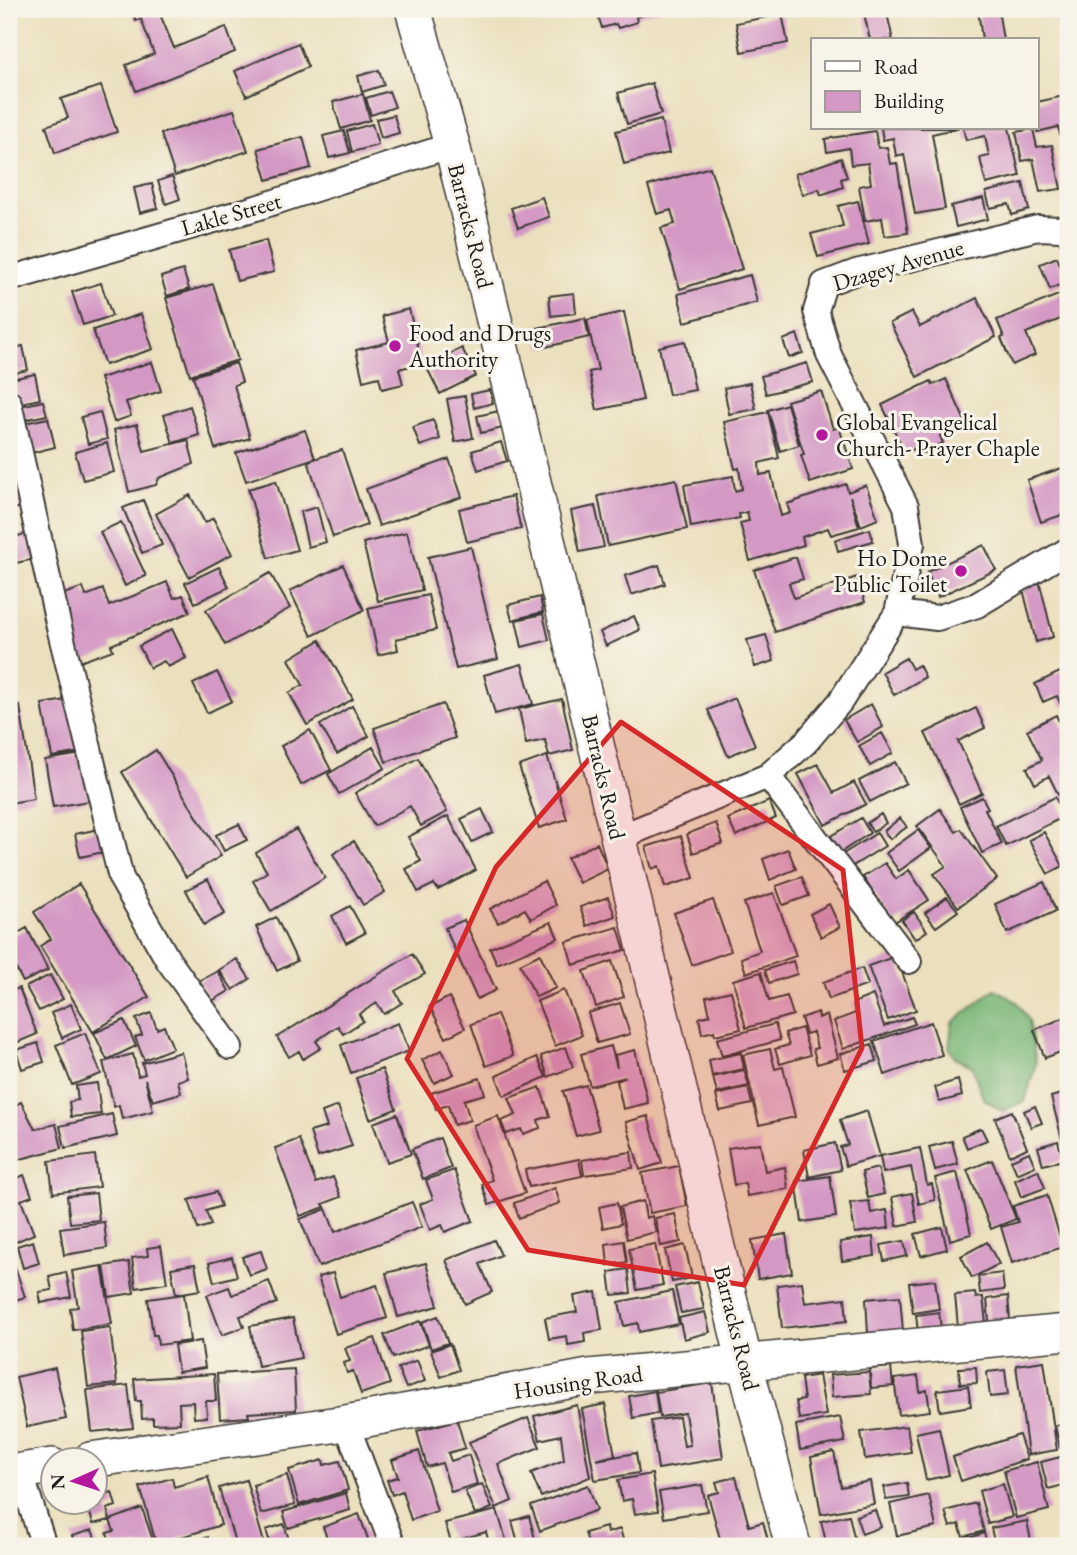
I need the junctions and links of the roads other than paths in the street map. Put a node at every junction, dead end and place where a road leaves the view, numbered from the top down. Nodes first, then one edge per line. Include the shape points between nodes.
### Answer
1 (413, 9) edge
2 (452, 145) junction
3 (1065, 231) edge
4 (9, 279) edge
5 (9, 403) edge
6 (1068, 550) edge
7 (897, 613) junction
8 (768, 776) junction
9 (618, 838) junction
10 (909, 961) dead end
11 (230, 1047) dead end
12 (1068, 1332) edge
13 (745, 1364) junction
14 (346, 1423) junction
15 (108, 1458) edge
16 (27, 1470) edge
17 (44, 1546) edge
18 (393, 1546) edge
19 (793, 1546) edge

1 - 2 street, Barracks Road
2 - 4 street, Lakle Street via 256,208
2 - 9 street, Barracks Road
3 - 7 street, Dzagey Avenue via 1038,228 856,272 824,284 816,311 829,355 906,506 912,544
5 - 11 street via 121,878 168,960
6 - 7 street via 977,605 937,618
7 - 8 street, Dzagey Avenue via 840,702 806,742
8 - 9 street, Dzagey Avenue
8 - 10 street
9 - 13 street, Barracks Road
12 - 13 street, Housing Road
13 - 14 street, Housing Road via 589,1377
13 - 19 street, Barracks Road
14 - 15 street, Housing Road
14 - 18 street
16 - 17 street

